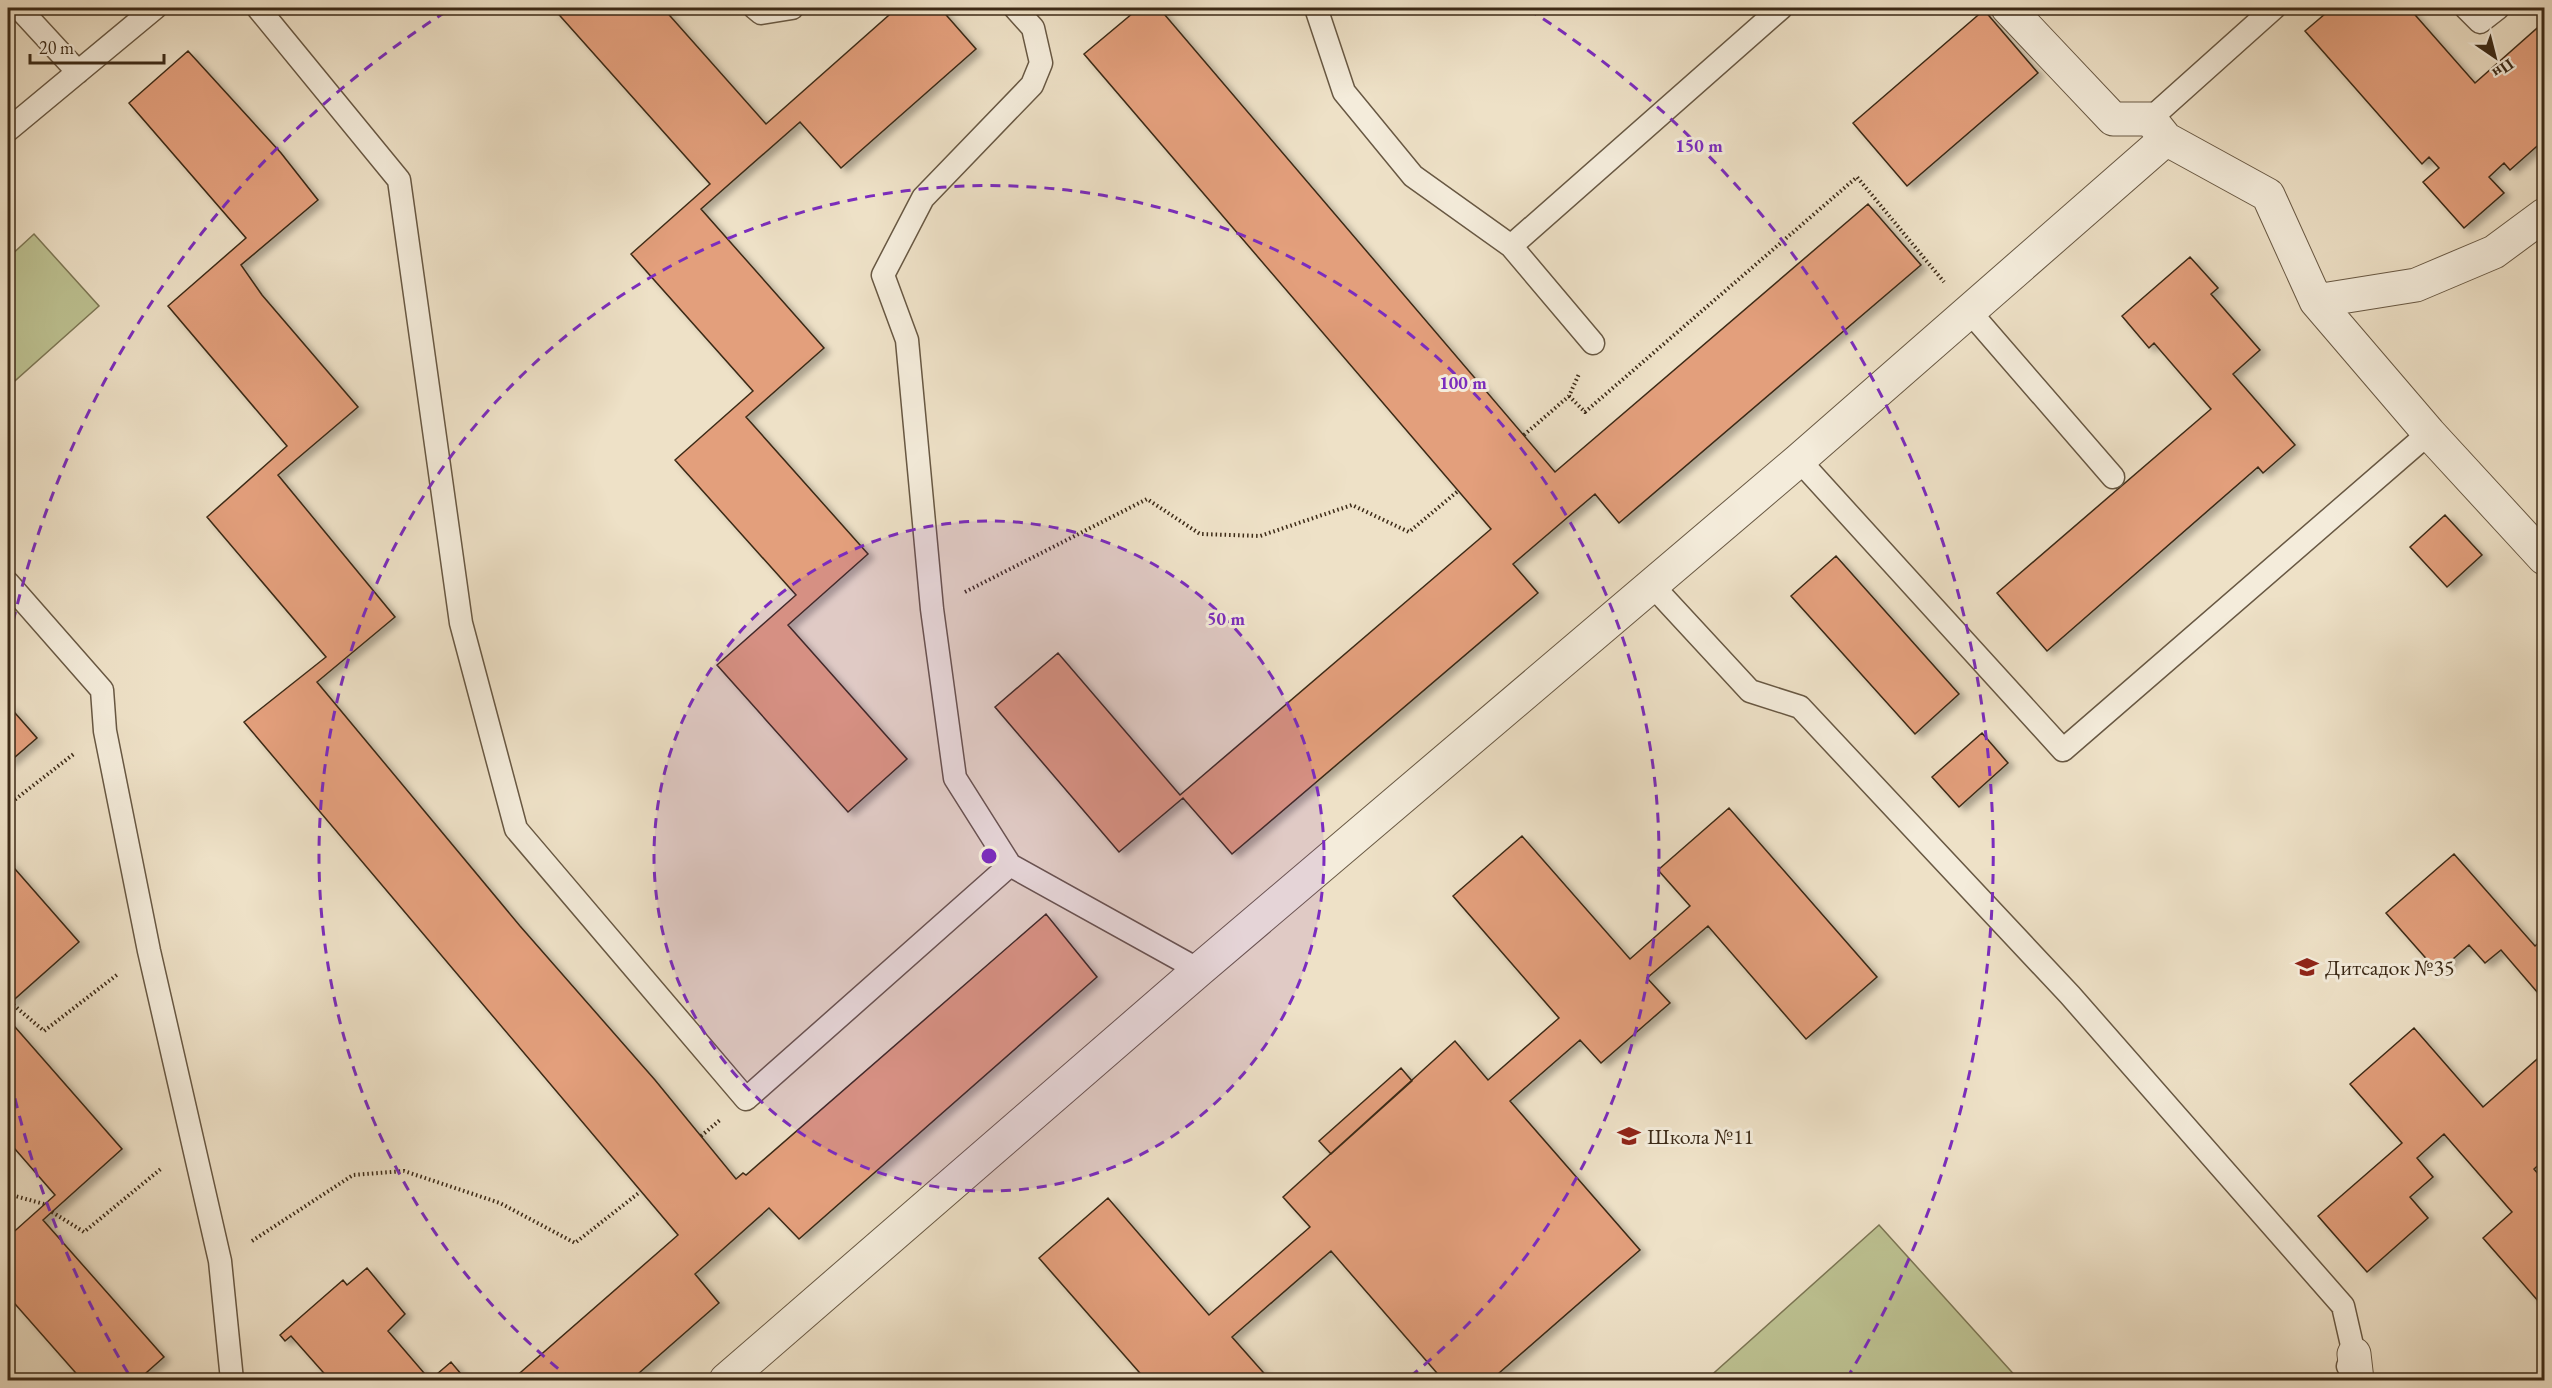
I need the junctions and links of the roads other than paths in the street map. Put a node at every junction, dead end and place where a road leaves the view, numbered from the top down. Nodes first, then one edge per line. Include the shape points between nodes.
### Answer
1 (19, 8) edge
2 (155, 8) edge
3 (258, 8) edge
4 (755, 8) edge
5 (792, 8) edge
6 (1015, 8) edge
7 (1316, 8) edge
8 (1781, 8) edge
9 (2008, 8) edge
10 (2273, 8) edge
11 (2466, 8) edge
12 (2498, 8) edge
13 (78, 72) junction
14 (2158, 129) junction
15 (8, 130) edge
16 (2544, 215) edge
17 (1511, 246) junction
18 (2316, 301) junction
19 (1970, 312) junction
20 (1593, 343) road end
21 (2429, 433) junction
22 (1799, 460) junction
23 (2113, 477) dead end
24 (2544, 558) edge
25 (8, 583) edge
26 (1651, 584) junction
27 (1010, 865) junction
28 (1199, 970) junction
29 (2350, 1372) edge
30 (232, 1380) edge
31 (726, 1380) edge

1 - 13 lane
2 - 13 lane
3 - 27 lane via 399,180 461,622 516,829 746,1099
4 - 5 lane via 761,13
6 - 27 lane via 1033,28 1041,63 1032,85 923,198 883,275 907,340 932,609 955,778
7 - 17 lane via 1344,92 1413,176
8 - 17 lane
9 - 14 street via 2113,119
10 - 14 lane
11 - 12 lane via 2480,22
13 - 15 lane
14 - 18 street via 2268,195
14 - 19 street
16 - 18 street via 2493,252 2416,285
17 - 20 lane
18 - 21 street
19 - 22 street
19 - 23 lane
21 - 22 lane via 2063,750
21 - 24 street
22 - 26 street
25 - 30 lane via 102,690 105,731 149,951 220,1261
26 - 28 street
26 - 29 lane via 1750,691 1800,708 2070,995 2343,1306
27 - 28 lane
28 - 31 street

